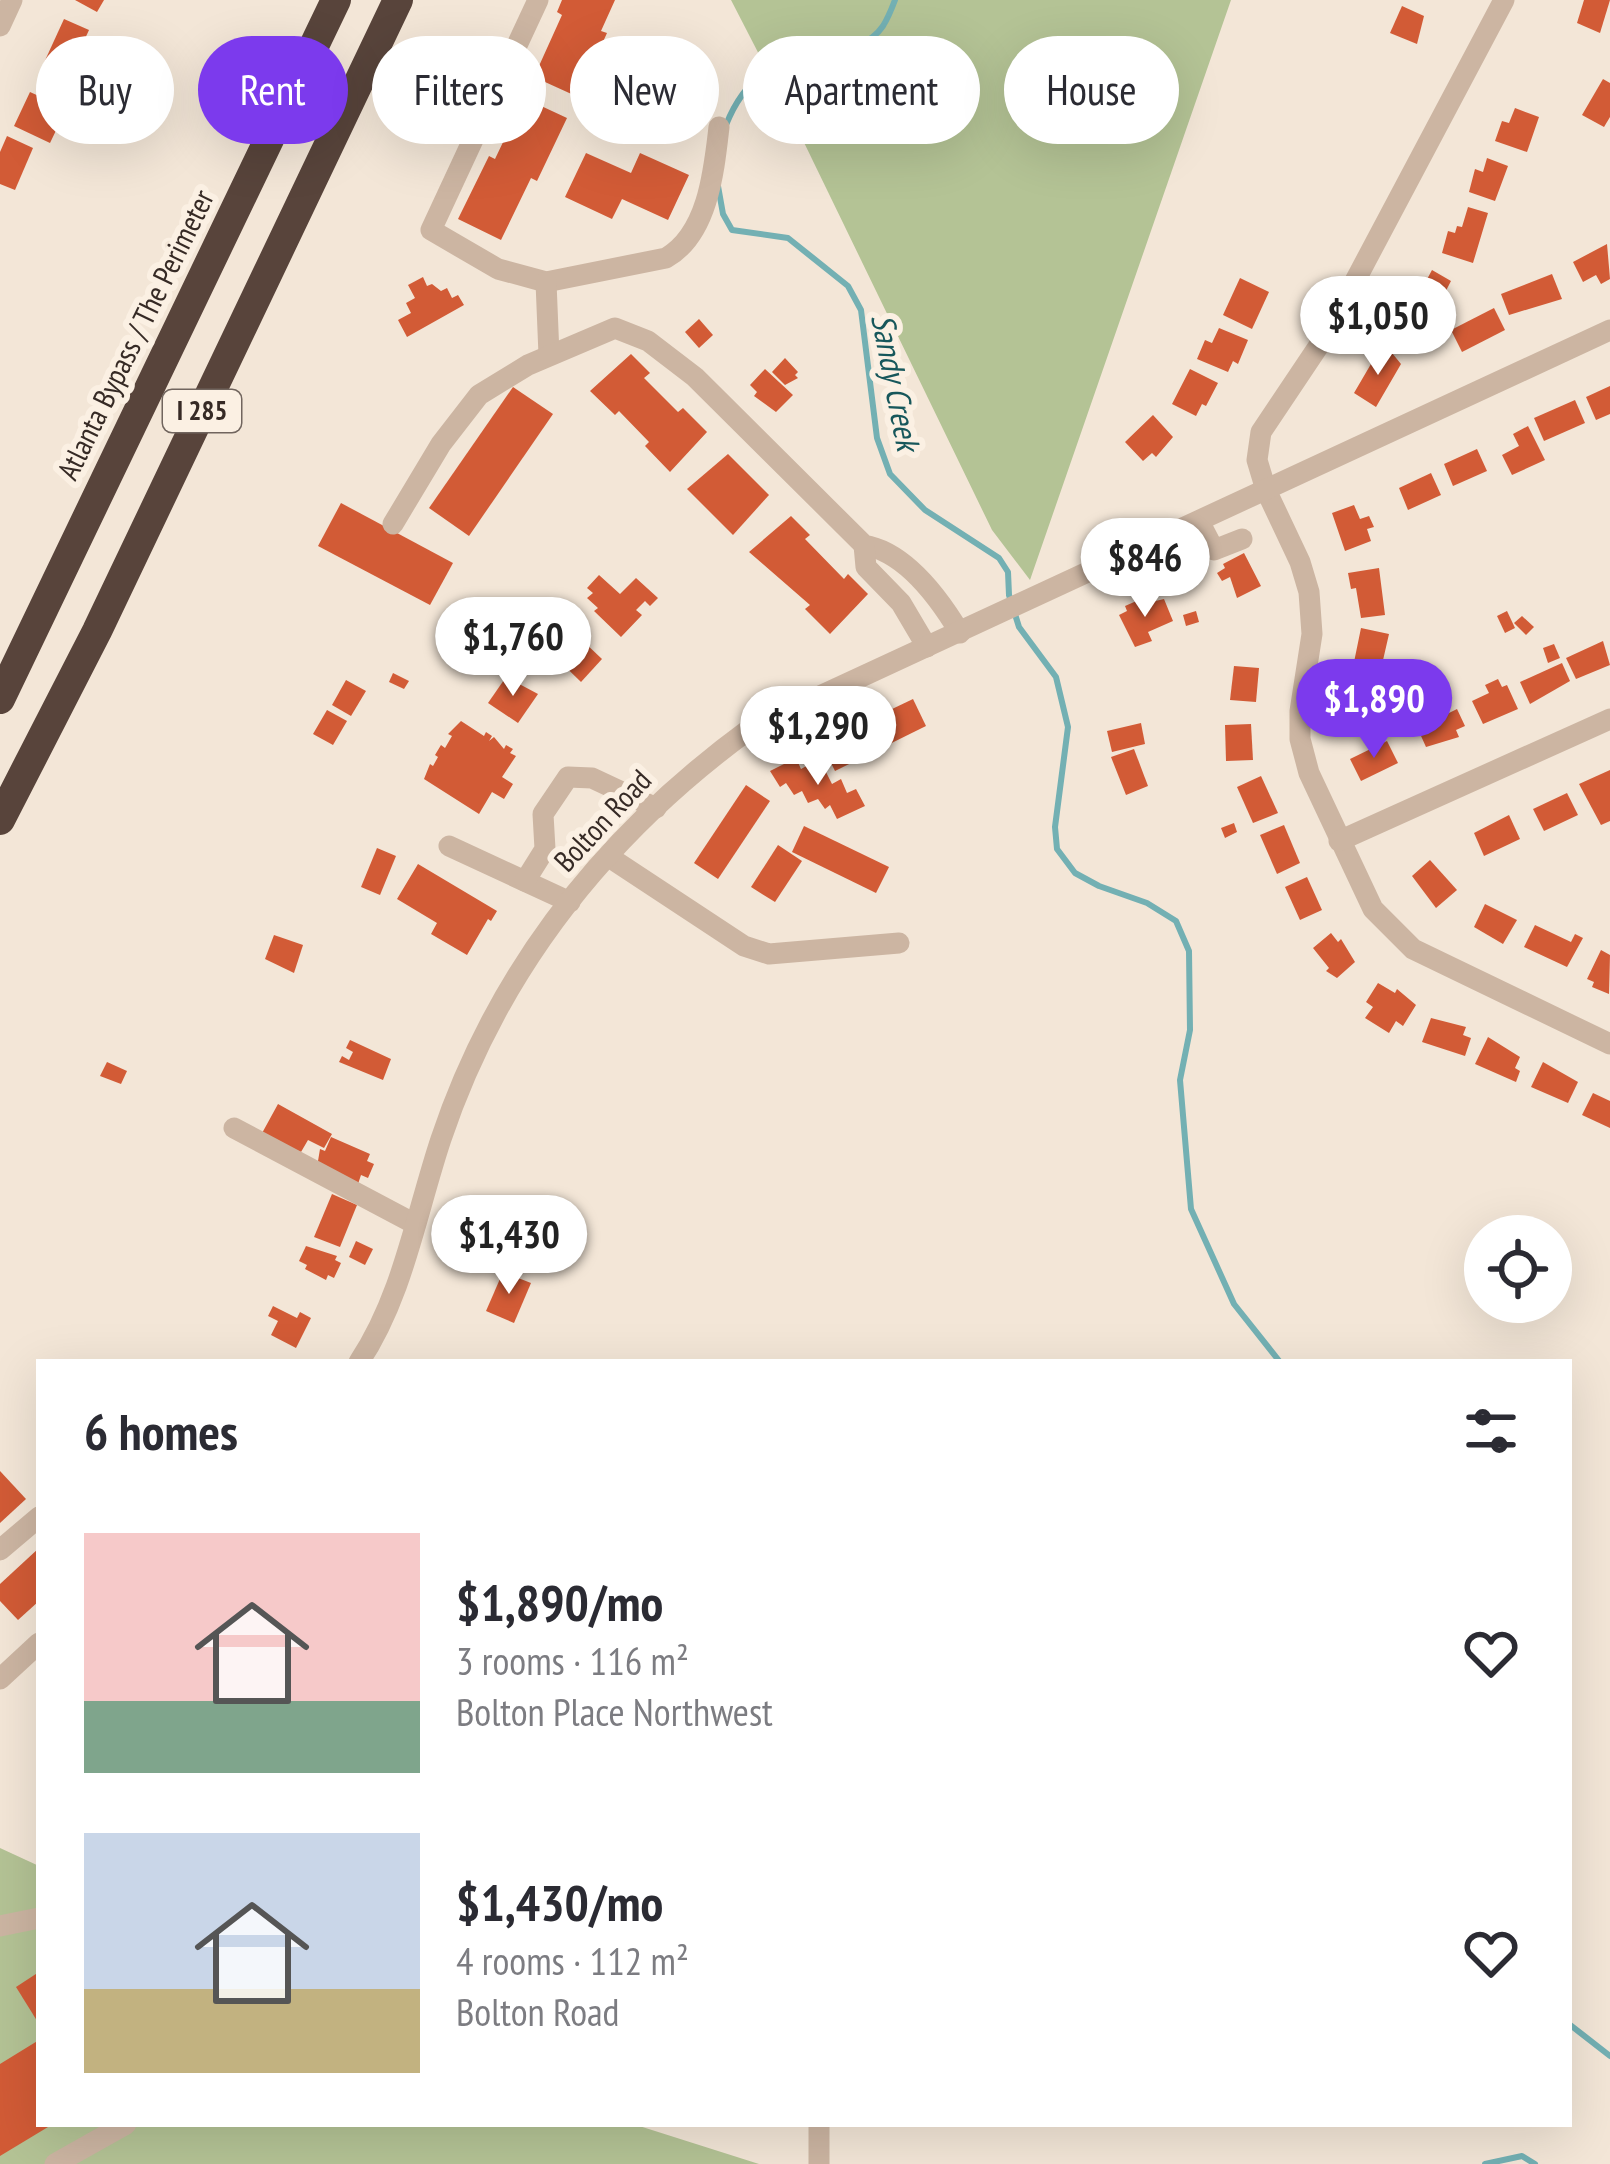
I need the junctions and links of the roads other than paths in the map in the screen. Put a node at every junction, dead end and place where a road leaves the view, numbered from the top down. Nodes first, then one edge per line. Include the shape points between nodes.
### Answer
1 (12, 0) edge
2 (336, 0) edge
3 (398, 0) edge
4 (538, 0) edge
5 (1504, 0) edge
6 (0, 26) edge
7 (717, 144) edge
8 (546, 282) junction
9 (1610, 330) edge
10 (549, 355) junction
11 (1266, 490) junction
12 (1199, 521) junction
13 (393, 524) dead end
14 (1242, 539) dead end
15 (864, 545) junction
16 (919, 580) junction
17 (897, 599) junction
18 (960, 633) junction
19 (927, 647) junction
20 (0, 700) edge
21 (1610, 719) edge
22 (656, 808) junction
23 (0, 820) edge
24 (1339, 841) junction
25 (449, 846) dead end
26 (609, 857) junction
27 (525, 881) junction
28 (570, 902) junction
29 (899, 943) dead end
30 (1610, 1044) edge
31 (234, 1128) dead end
32 (415, 1224) junction
33 (361, 1359) edge
34 (36, 1520) edge
35 (0, 1550) edge
36 (36, 1646) edge
37 (0, 1678) edge
38 (36, 1919) edge
39 (0, 1927) edge
40 (122, 2127) edge
41 (819, 2127) edge
42 (55, 2164) edge
43 (819, 2164) edge

1 - 6 street
2 - 20 highway, Atlanta Bypass / The Perimeter / I 285
3 - 23 highway, I 285
4 - 8 street via 431,230 498,269
5 - 11 street via 1328,332 1262,432 1257,460
7 - 8 street via 713,179 680,250
8 - 10 street
9 - 11 street, Bolton Road
10 - 13 street via 478,395
10 - 15 street via 608,328 649,341
11 - 12 street, Bolton Road
11 - 24 street via 1309,592 1300,739
12 - 14 street via 1214,550
12 - 18 street, Bolton Road
15 - 16 street via 888,549
15 - 17 street via 866,567
16 - 17 street
16 - 18 street
17 - 19 street
18 - 19 street, Bolton Road
19 - 22 street, Bolton Road via 751,728
21 - 24 street
22 - 26 street, Bolton Road
22 - 27 street via 592,778 568,777 543,814 545,849
24 - 30 street via 1372,909 1413,949
25 - 27 street
26 - 28 street, Bolton Road
26 - 29 street via 744,946 769,954
27 - 28 street
28 - 32 street, Bolton Road via 495,1007
31 - 32 street
32 - 33 street, Bolton Road via 392,1301
34 - 35 street
36 - 37 street
38 - 39 street
40 - 42 street
41 - 43 street

